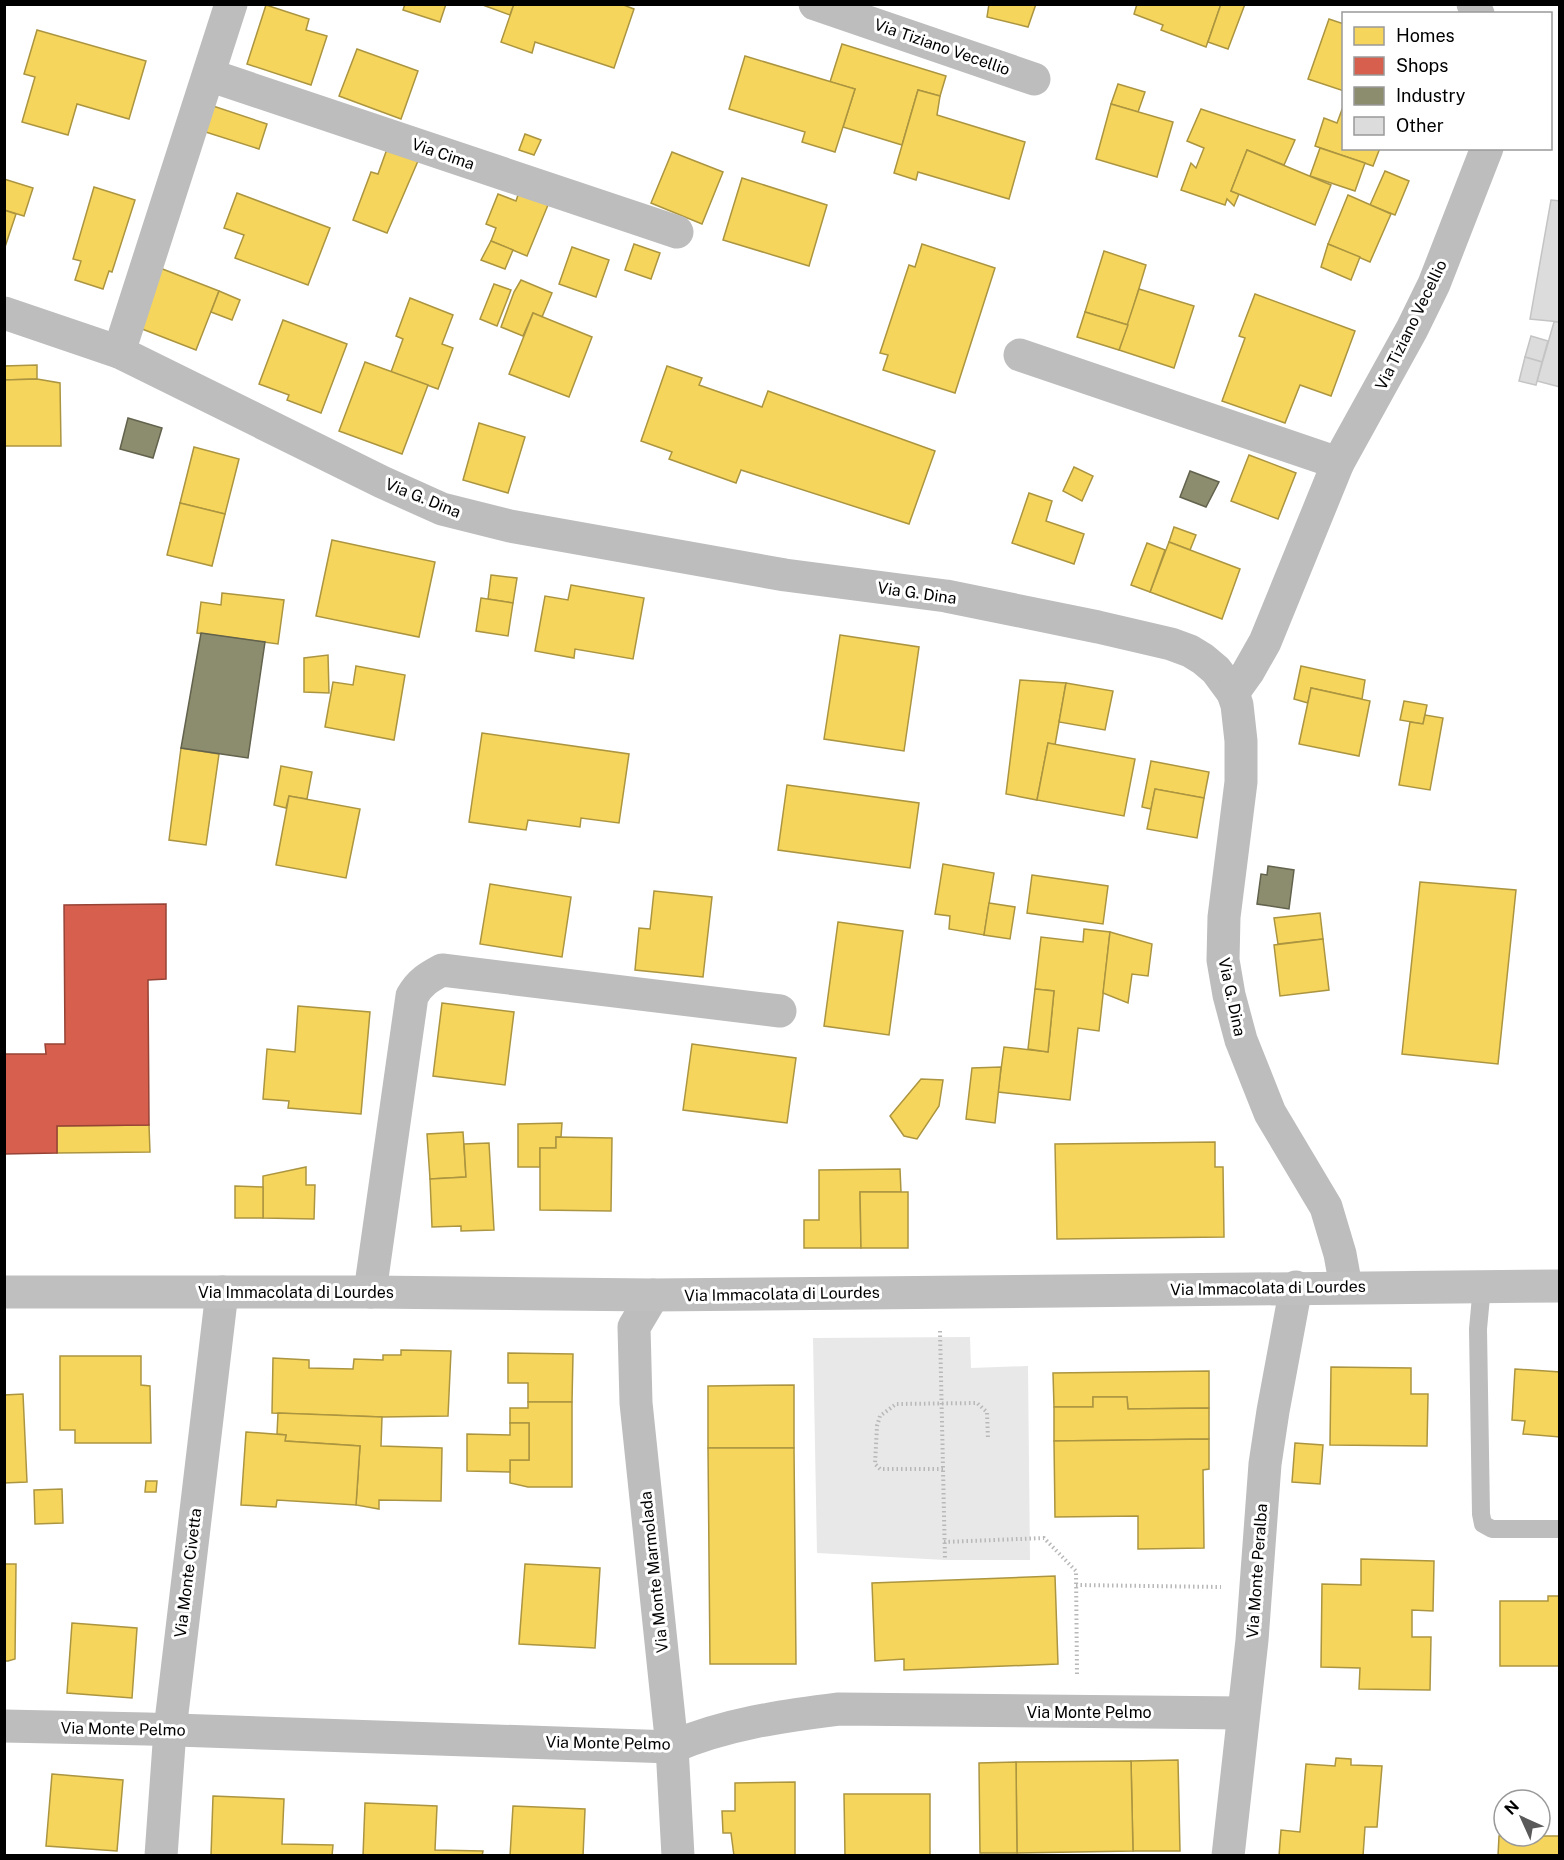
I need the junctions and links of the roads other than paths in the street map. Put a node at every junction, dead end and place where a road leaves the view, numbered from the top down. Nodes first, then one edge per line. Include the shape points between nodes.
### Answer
1 (231, 4) edge
2 (815, 4) edge
3 (209, 75) junction
4 (1034, 79) dead end
5 (1485, 150) edge
6 (677, 232) dead end
7 (4, 313) edge
8 (119, 352) junction
9 (1020, 355) dead end
10 (1338, 463) junction
11 (1233, 693) junction
12 (780, 1011) dead end
13 (1482, 1286) junction
14 (1560, 1286) edge
15 (1296, 1287) junction
16 (1346, 1287) junction
17 (4, 1292) edge
18 (222, 1292) junction
19 (370, 1292) junction
20 (653, 1295) junction
21 (1560, 1529) edge
22 (1243, 1713) junction
23 (4, 1726) edge
24 (170, 1730) junction
25 (672, 1747) junction
26 (160, 1856) edge
27 (678, 1856) edge
28 (1228, 1856) edge

1 - 3 street
2 - 4 street, Via Tiziano Vecellio
3 - 6 street, Via Cima
3 - 8 street
5 - 10 street, Via Tiziano Vecellio via 1434,284
7 - 8 street, Via G. Dina
8 - 11 street, Via G. Dina via 442,509 510,526 785,575 946,596 1098,627 1190,651 1216,670
9 - 10 street
10 - 11 street, Via Tiziano Vecellio via 1264,642
11 - 16 street, Via G. Dina via 1241,741 1241,782 1224,917 1223,960 1229,995 1240,1040 1270,1113 1326,1207
12 - 19 street via 442,970 418,984 412,996
13 - 14 main road, Via Immacolata di Lourdes
13 - 16 main road, Via Immacolata di Lourdes
13 - 21 lane via 1478,1329 1484,1524 1492,1529
15 - 16 main road, Via Immacolata di Lourdes
15 - 20 main road, Via Immacolata di Lourdes
15 - 22 street, Via Monte Peralba via 1265,1464
17 - 18 main road, Via Immacolata di Lourdes
18 - 19 main road, Via Immacolata di Lourdes
18 - 24 street, Via Monte Civetta
19 - 20 main road, Via Immacolata di Lourdes
20 - 25 street, Via Monte Marmolada via 634,1327 636,1403
22 - 25 street, Via Monte Pelmo via 839,1709 779,1716 714,1731
22 - 28 street, Via Monte Peralba
23 - 24 street, Via Monte Pelmo
24 - 25 street, Via Monte Pelmo
24 - 26 street, Via Monte Civetta
25 - 27 street, Via Monte Marmolada

